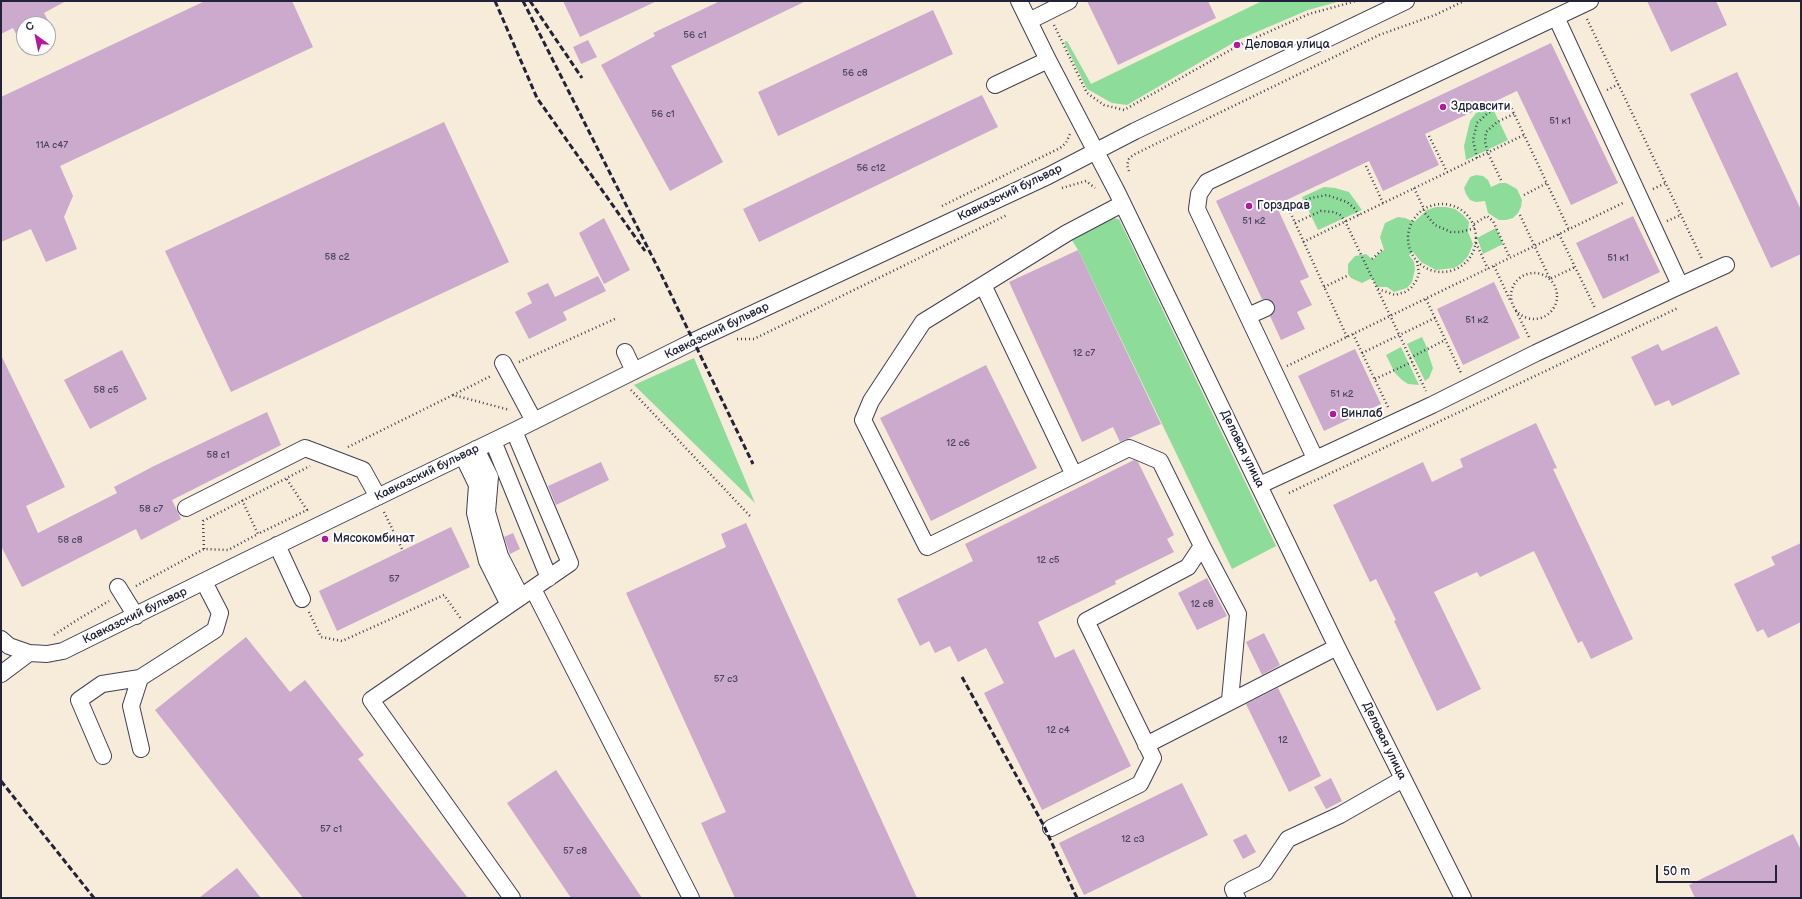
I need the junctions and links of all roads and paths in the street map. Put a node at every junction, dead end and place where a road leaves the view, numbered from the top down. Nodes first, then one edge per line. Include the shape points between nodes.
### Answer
1 (1019, 1) edge
2 (1069, 1) edge
3 (1356, 1) edge
4 (1406, 1) edge
5 (1464, 1) edge
6 (1586, 9) edge
7 (1048, 12) junction
8 (1029, 21) junction
9 (1559, 24) junction
10 (1048, 60) junction
11 (995, 85) dead end
12 (1514, 114) junction
13 (1070, 130) dead end
14 (1524, 135) junction
15 (1429, 136) dead end
16 (1095, 151) junction
17 (1488, 153) junction
18 (1043, 156) dead end
19 (1477, 158) junction
20 (1366, 166) dead end
21 (1129, 171) dead end
22 (1447, 172) junction
23 (1501, 180) dead end
24 (1547, 183) junction
25 (1666, 183) junction
26 (1095, 188) dead end
27 (1414, 188) junction
28 (1059, 189) dead end
29 (1524, 195) dead end
30 (1639, 196) junction
31 (1383, 203) junction
32 (1122, 204) junction
33 (1287, 205) dead end
34 (1288, 209) junction
35 (1424, 209) junction
36 (1359, 215) junction
37 (1520, 215) dead end
38 (1345, 221) junction
39 (1295, 223) junction
40 (1474, 224) junction
41 (1475, 228) junction
42 (1569, 230) junction
43 (1559, 234) junction
44 (1304, 242) junction
45 (1476, 242) junction
46 (1534, 246) junction
47 (1383, 249) dead end
48 (1510, 258) junction
49 (1372, 259) dead end
50 (1702, 260) dead end
51 (1417, 261) junction
52 (1726, 265) dead end
53 (1494, 266) junction
54 (1575, 267) junction
55 (1488, 269) junction
56 (1349, 275) dead end
57 (1550, 279) junction
58 (983, 285) junction
59 (1680, 285) junction
60 (1324, 287) junction
61 (1377, 289) junction
62 (1426, 299) junction
63 (1512, 305) junction
64 (1678, 308) dead end
65 (1268, 311) dead end
66 (1390, 316) junction
67 (617, 318) dead end
68 (1435, 318) junction
69 (1250, 320) junction
70 (1602, 323) junction
71 (1353, 334) junction
72 (1400, 336) junction
73 (1347, 337) junction
74 (1446, 340) junction
75 (625, 352) dead end
76 (1362, 353) junction
77 (1536, 353) junction
78 (1284, 358) dead end
79 (1410, 358) junction
80 (1412, 362) junction
81 (504, 366) junction
82 (1281, 368) junction
83 (634, 371) junction
84 (1461, 373) dead end
85 (1375, 379) junction
86 (628, 387) dead end
87 (453, 395) junction
88 (1432, 405) junction
89 (1388, 407) dead end
90 (531, 414) junction
91 (1439, 422) junction
92 (504, 436) junction
93 (470, 452) junction
94 (329, 456) junction
95 (1315, 458) junction
96 (276, 462) junction
97 (1074, 475) junction
98 (286, 478) junction
99 (234, 483) junction
100 (1260, 485) junction
101 (1289, 493) dead end
102 (242, 501) junction
103 (380, 503) junction
104 (186, 508) dead end
105 (750, 516) dead end
106 (258, 534) junction
107 (277, 545) junction
108 (1202, 546) junction
109 (204, 549) junction
110 (403, 551) dead end
111 (555, 574) junction
112 (204, 582) junction
113 (120, 590) junction
114 (521, 597) junction
115 (302, 599) joint
116 (136, 616) junction
117 (77, 620) dead end
118 (470, 632) junction
119 (1, 639) edge
120 (1337, 647) junction
121 (28, 653) junction
122 (1, 674) edge
123 (140, 678) junction
124 (1230, 700) junction
125 (1146, 745) junction
126 (141, 749) dead end
127 (102, 756) dead end
128 (1403, 779) junction
129 (1051, 828) dead end
130 (512, 898) edge
131 (691, 898) edge
132 (1237, 898) edge
133 (1463, 898) edge

1 - 8 street, Деловая улица
2 - 7 street
3 - 7 path via 1309,14 1241,44 1124,110 1104,105 1087,92
4 - 16 street, Кавказский бульвар
5 - 21 path via 1435,15 1379,35 1133,155 1127,165
6 - 9 street
6 - 9 path
6 - 25 path
7 - 8 street
8 - 10 street, Деловая улица
9 - 30 street
9 - 69 street via 1207,182 1199,194 1197,209
10 - 11 street
10 - 16 street, Деловая улица
12 - 14 path
12 - 17 path via 1497,122 1486,132
12 - 19 path via 1509,103 1488,113 1478,124 1473,140
13 - 18 path via 1066,143
14 - 17 path
14 - 24 path
15 - 22 path
16 - 32 street, Деловая улица
16 - 83 street, Кавказский бульвар via 1048,176
17 - 19 path
17 - 23 path
19 - 22 path
20 - 31 path
22 - 27 path
24 - 29 path
24 - 42 path
25 - 30 path
25 - 50 path
26 - 28 path via 1086,181
27 - 31 path
27 - 35 path
30 - 42 path
30 - 59 street
31 - 36 path
32 - 58 street via 1067,233
32 - 100 street, Деловая улица
33 - 34 path
34 - 36 path via 1311,198 1327,195 1347,202
34 - 39 path
35 - 40 path via 1436,204 1454,206 1466,213
35 - 41 path via 1428,218 1443,229 1461,232
35 - 51 path via 1413,218 1409,226 1408,245
36 - 38 path
37 - 46 path
38 - 39 path via 1334,212 1321,211
38 - 44 path
38 - 61 path
39 - 44 path
40 - 41 path
40 - 48 path via 1487,216 1493,221
41 - 45 path
42 - 43 path
43 - 46 path
43 - 54 path
44 - 60 path
45 - 51 path via 1470,258 1449,272 1432,271
45 - 55 path
46 - 48 path
46 - 57 path
47 - 49 path
48 - 53 path
51 - 61 path via 1419,274 1416,282 1405,292 1395,295
52 - 59 street
53 - 55 path
53 - 63 path
54 - 57 path
54 - 70 path
55 - 62 path
56 - 60 path
57 - 63 path via 1536,273 1522,276 1513,285
57 - 63 path via 1554,285 1556,299 1549,313 1543,317 1528,318 1521,315
58 - 97 street
58 - 97 street via 923,322 871,401 863,420 926,547
59 - 70 street
60 - 73 path
61 - 66 path
62 - 66 path
62 - 68 path
63 - 77 path
64 - 91 path
65 - 69 street
66 - 71 path
66 - 72 path
67 - 81 path
68 - 72 path
68 - 74 path
69 - 82 street
70 - 77 street
71 - 73 path
71 - 76 path
72 - 76 path
72 - 79 path
73 - 82 path
74 - 79 path
74 - 84 path
75 - 83 street
76 - 85 path
77 - 88 street
78 - 82 path
79 - 80 path
80 - 85 path
80 - 88 path
81 - 87 path
81 - 90 street
82 - 95 street
83 - 90 street, Кавказский бульвар
85 - 89 path
86 - 105 path
87 - 90 path
87 - 94 path
88 - 91 path
88 - 95 street
90 - 92 street, Кавказский бульвар
91 - 101 path
92 - 93 street, Кавказский бульвар
92 - 111 street
92 - 111 street via 537,476 570,564
93 - 103 street, Кавказский бульвар
93 - 114 street via 477,485 475,513 487,561
94 - 96 street via 305,448
94 - 98 path
94 - 103 street via 363,470
95 - 100 street
96 - 98 path
96 - 99 street
97 - 108 street via 1129,448 1160,461
98 - 102 path
98 - 106 path via 307,510
99 - 102 path
99 - 104 street
100 - 120 street, Деловая улица
102 - 106 path
102 - 109 path via 203,521
103 - 107 street, Кавказский бульвар
103 - 110 path
106 - 109 path via 228,550
107 - 112 street, Кавказский бульвар
107 - 115 street
108 - 124 street via 1238,614
108 - 125 street via 1188,567 1086,621
109 - 113 path
111 - 114 street
112 - 116 street, Кавказский бульвар
112 - 123 street via 220,613 215,630
113 - 116 street
113 - 117 path
114 - 118 street
114 - 131 street
115 - 118 path via 321,636 342,642 444,594
116 - 121 street, Кавказский бульвар via 63,651 47,654
118 - 130 street via 371,700
119 - 121 street, Кавказский бульвар via 9,646
120 - 124 street
120 - 128 street, Деловая улица
121 - 122 street
123 - 126 street via 131,706
123 - 127 street via 102,684 79,700
124 - 125 street
125 - 129 street via 1153,758 1140,784
128 - 132 street via 1340,815 1288,839 1265,873 1233,889
128 - 133 street, Деловая улица

